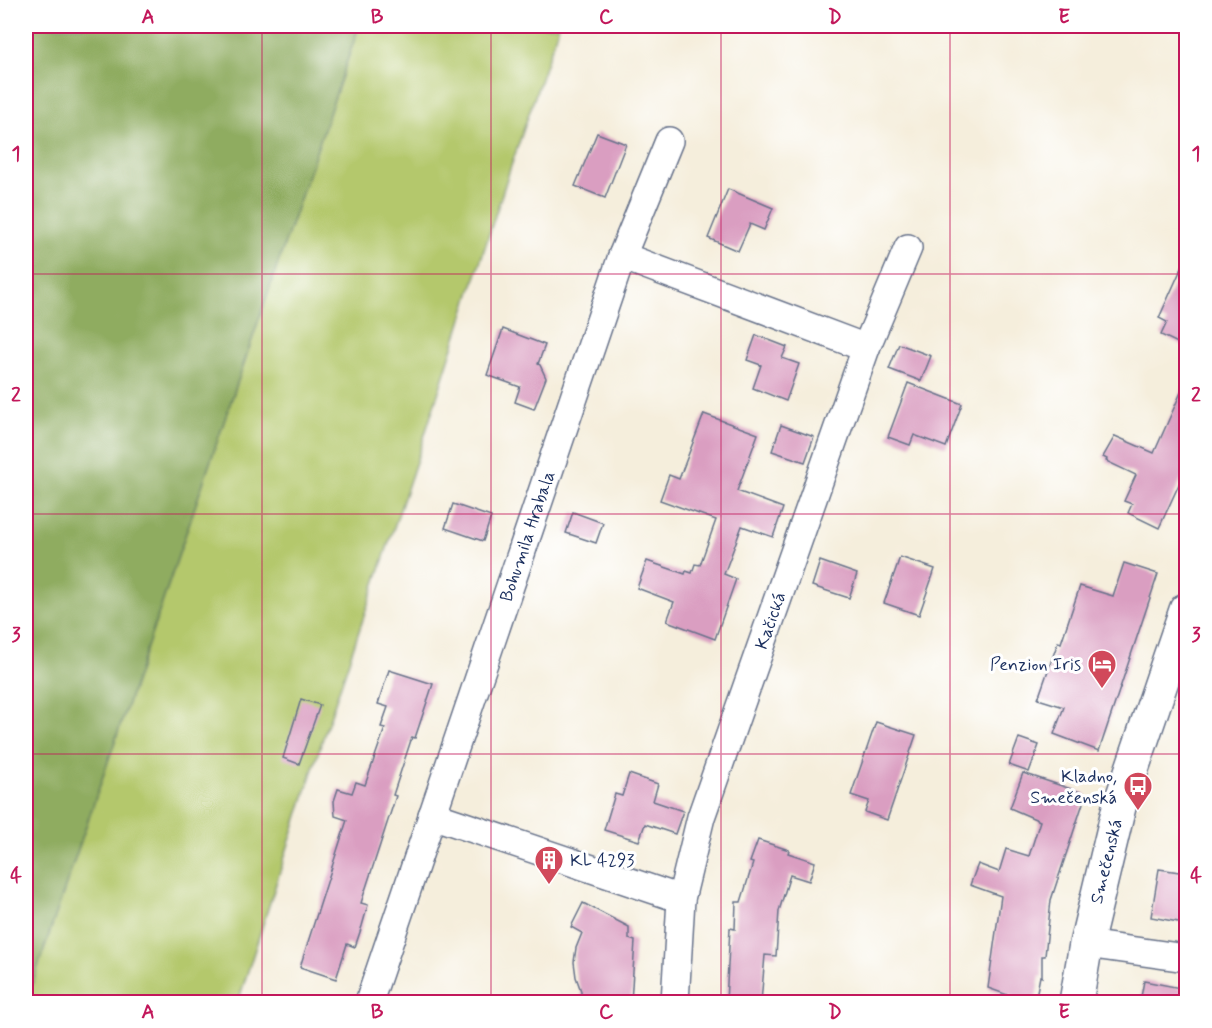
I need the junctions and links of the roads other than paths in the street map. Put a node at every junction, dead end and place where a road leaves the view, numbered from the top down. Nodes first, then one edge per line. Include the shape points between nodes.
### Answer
1 (669, 141) dead end
2 (908, 248) dead end
3 (622, 256) junction
4 (866, 348) junction
5 (1186, 610) edge
6 (432, 814) junction
7 (681, 900) junction
8 (1086, 944) junction
9 (1186, 958) edge
10 (369, 1002) edge
11 (675, 1002) edge
12 (1076, 1002) edge

1 - 3 street, Bohumila Hrabala
2 - 4 street, Kačická
3 - 4 street
3 - 6 street, Bohumila Hrabala
4 - 7 street, Kačická via 701,817
5 - 8 street, Smečenská via 1119,807
6 - 7 street
6 - 10 street, Bohumila Hrabala
7 - 11 street, Kačická
8 - 9 street
8 - 12 street, Smečenská

